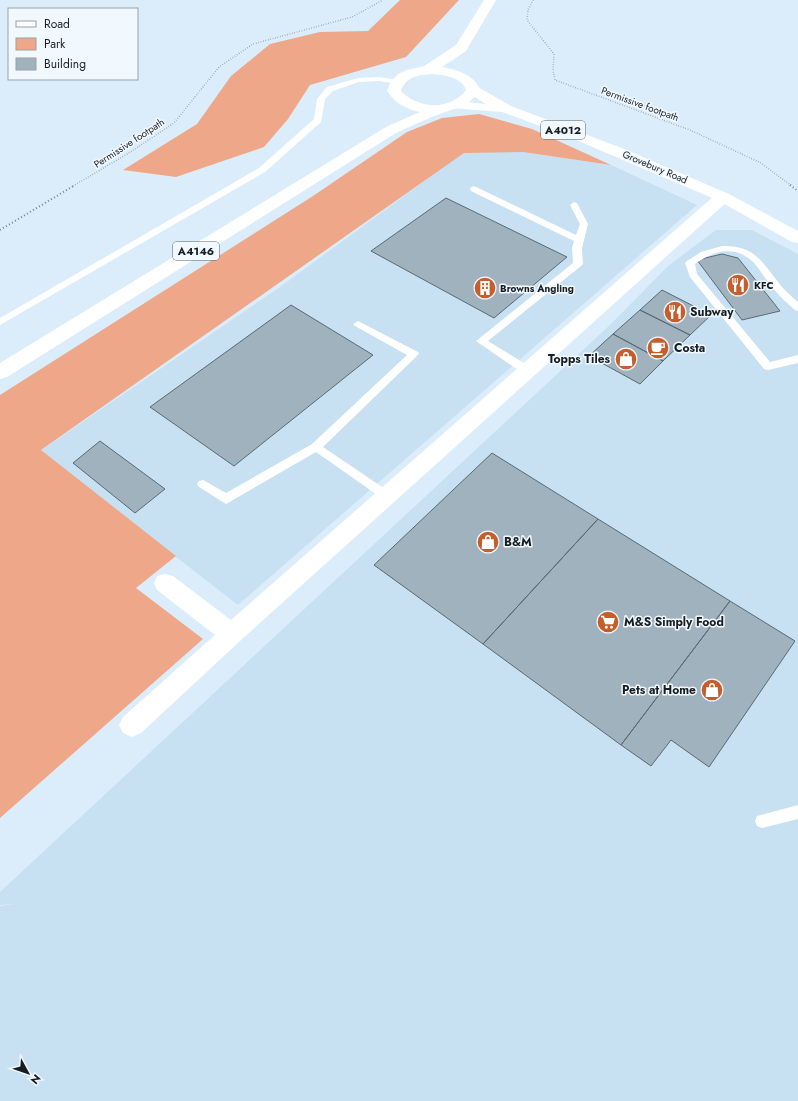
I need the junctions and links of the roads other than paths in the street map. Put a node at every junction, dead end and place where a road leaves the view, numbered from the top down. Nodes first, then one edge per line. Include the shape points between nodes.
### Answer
1 (490, 0) edge
2 (461, 48) junction
3 (428, 70) junction
4 (462, 77) junction
5 (398, 82) junction
6 (473, 90) junction
7 (402, 101) junction
8 (456, 105) junction
9 (506, 109) junction
10 (437, 110) junction
11 (391, 130) junction
12 (474, 189) dead end
13 (723, 197) junction
14 (574, 205) dead end
15 (798, 238) edge
16 (579, 240) junction
17 (798, 308) edge
18 (0, 322) edge
19 (358, 324) dead end
20 (798, 359) edge
21 (528, 371) junction
22 (0, 372) edge
23 (316, 447) junction
24 (204, 484) dead end
25 (387, 496) junction
26 (165, 584) dead end
27 (232, 634) junction
28 (132, 725) dead end
29 (798, 812) edge
30 (762, 821) dead end

1 - 2 main road
2 - 3 main road
2 - 4 main road via 458,69
3 - 4 main road via 448,72
3 - 5 main road via 408,74
4 - 6 main road, Grovebury Road via 470,83
5 - 7 main road via 394,91
5 - 18 lane via 379,79 358,80 330,89 322,99 318,120 262,170
6 - 8 main road, A4146 via 467,98
6 - 9 main road, Grovebury Road / A4012
7 - 10 main road, A4146 via 417,108
7 - 11 main road via 399,115
8 - 9 main road, Grovebury Road / A4012
8 - 10 main road, A4146
9 - 13 main road, Grovebury Road / A4012 via 613,149
10 - 11 main road, A4146
11 - 22 main road, A4146
12 - 16 lane
13 - 15 main road, Grovebury Road / A4012
13 - 21 main road
14 - 16 lane via 584,224
16 - 21 lane via 578,264 481,341
17 - 20 lane via 754,258 739,250 729,247 713,250 698,255 690,263 694,275 768,366
19 - 23 lane via 414,354
21 - 25 main road
23 - 24 lane via 226,499
23 - 25 lane
25 - 27 main road
26 - 27 main road
27 - 28 main road
29 - 30 lane

